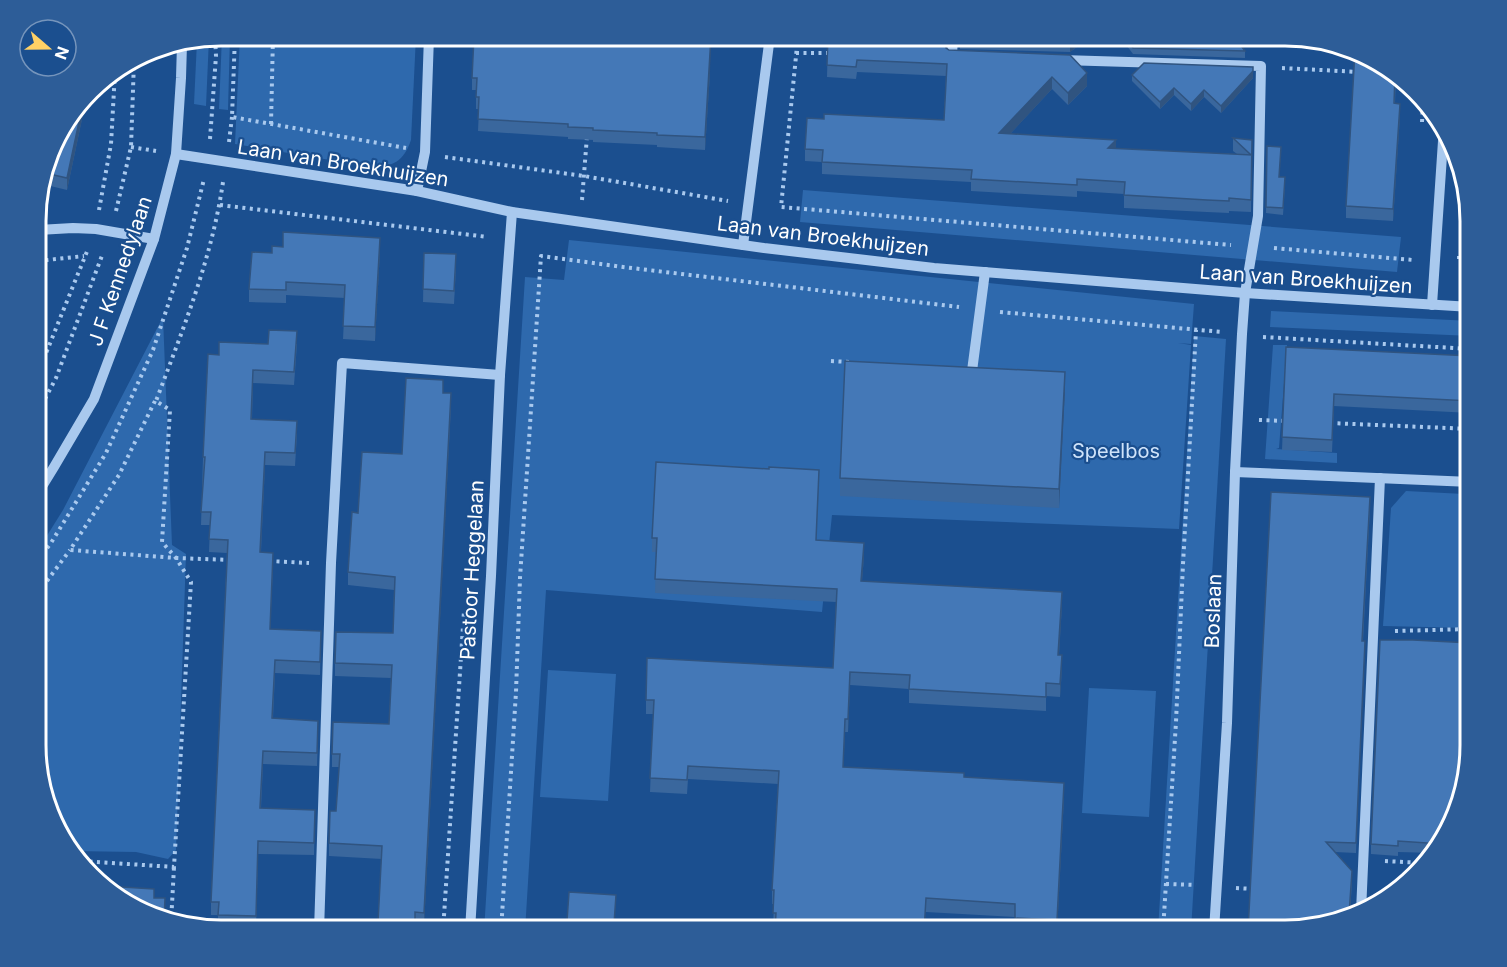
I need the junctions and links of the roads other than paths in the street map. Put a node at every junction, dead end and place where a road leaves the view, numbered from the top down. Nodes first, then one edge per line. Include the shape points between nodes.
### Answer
1 (769, 46) edge
2 (952, 46) edge
3 (429, 47) edge
4 (182, 51) edge
5 (976, 57) edge
6 (1047, 59) edge
7 (1443, 146) edge
8 (176, 154) junction
9 (417, 191) junction
10 (512, 212) junction
11 (46, 230) edge
12 (154, 239) junction
13 (743, 245) junction
14 (985, 272) junction
15 (1245, 293) junction
16 (1432, 305) junction
17 (1460, 306) edge
18 (972, 371) edge
19 (500, 375) junction
20 (1235, 472) junction
21 (1380, 478) junction
22 (46, 480) edge
23 (1460, 482) edge
24 (1361, 903) edge
25 (319, 920) edge
26 (471, 920) edge
27 (1215, 920) edge

1 - 13 street
2 - 5 street via 952,56
3 - 9 street via 425,152
4 - 8 street, J F Kennedylaan
6 - 15 street, Boslaan via 1261,66 1258,216
7 - 16 street
8 - 9 street, Laan van Broekhuijzen
8 - 12 street, J F Kennedylaan
9 - 10 street, Laan van Broekhuijzen
10 - 13 street, Laan van Broekhuijzen
10 - 19 street, Pastoor Heggelaan
11 - 12 street via 96,229
12 - 22 street, J F Kennedylaan via 94,399
13 - 14 street, Laan van Broekhuijzen
14 - 15 street, Laan van Broekhuijzen
14 - 18 street
15 - 16 street, Laan van Broekhuijzen
15 - 20 street, Boslaan
16 - 17 street, Laan van Broekhuijzen
19 - 25 street via 342,363
19 - 26 street, Pastoor Heggelaan
20 - 21 street
20 - 27 street, Boslaan via 1227,723
21 - 23 street
21 - 24 street

